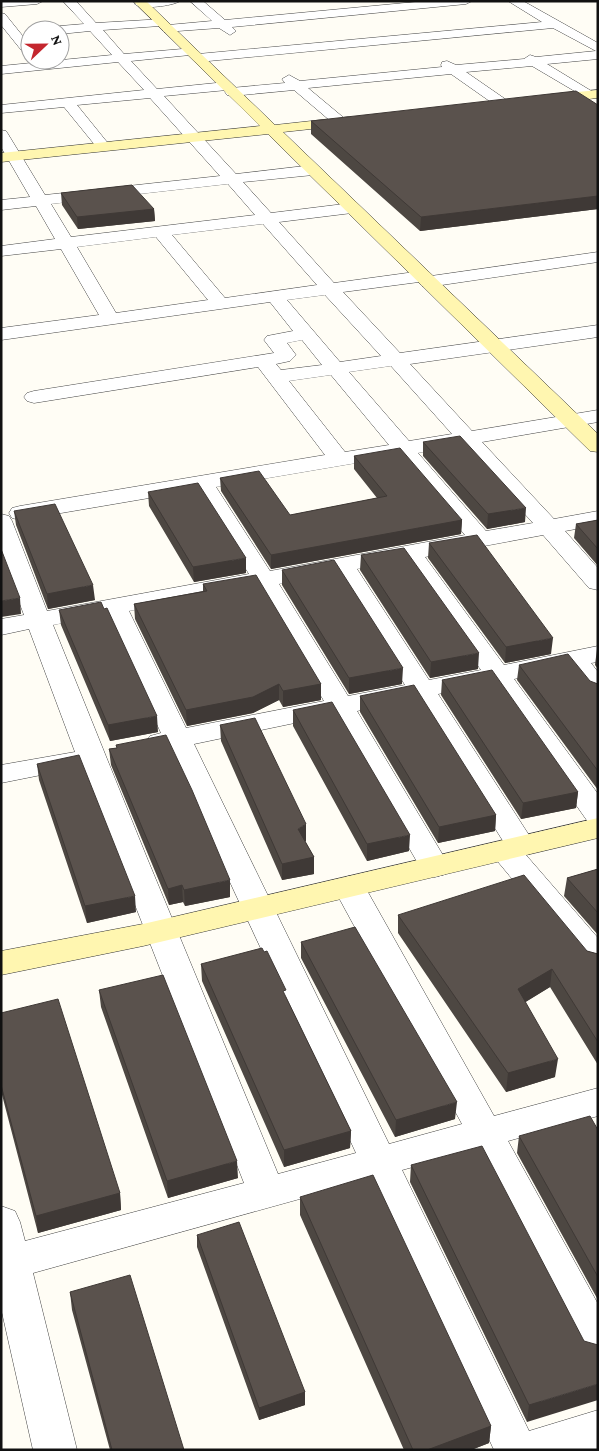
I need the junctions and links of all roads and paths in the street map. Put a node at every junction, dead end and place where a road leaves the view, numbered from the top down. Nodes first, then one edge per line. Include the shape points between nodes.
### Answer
1 (37, 1) edge
2 (69, 1) edge
3 (174, 1) edge
4 (196, 1) edge
5 (357, 1) edge
6 (466, 1) edge
7 (514, 1) edge
8 (140, 3) edge
9 (436, 3) edge
10 (1, 4) edge
11 (370, 10) junction
12 (453, 13) dead end
13 (1, 17) edge
14 (468, 22) dead end
15 (222, 24) junction
16 (554, 24) junction
17 (164, 25) junction
18 (93, 27) junction
19 (70, 29) edge
20 (482, 31) junction
21 (16, 34) junction
22 (20, 34) edge
23 (1, 35) edge
24 (409, 38) junction
25 (20, 39) edge
26 (499, 41) dead end
27 (424, 48) dead end
28 (598, 48) edge
29 (516, 51) dead end
30 (256, 52) junction
31 (194, 55) junction
32 (598, 55) edge
33 (121, 58) junction
34 (439, 59) dead end
35 (70, 61) edge
36 (534, 61) junction
37 (20, 67) edge
38 (17, 68) junction
39 (454, 69) junction
40 (1, 70) edge
41 (296, 85) junction
42 (229, 89) junction
43 (154, 93) junction
44 (588, 95) edge
45 (67, 102) junction
46 (44, 104) junction
47 (503, 104) junction
48 (484, 106) edge
49 (1, 109) edge
50 (598, 110) edge
51 (359, 119) edge
52 (339, 122) junction
53 (271, 129) junction
54 (1, 134) edge
55 (194, 137) junction
56 (104, 147) junction
57 (8, 157) edge
58 (313, 170) junction
59 (232, 179) junction
60 (42, 201) junction
61 (1, 205) edge
62 (352, 208) junction
63 (267, 219) junction
64 (162, 232) junction
65 (67, 243) junction
66 (1, 251) edge
67 (598, 257) edge
68 (425, 279) junction
69 (330, 289) junction
70 (274, 296) junction
71 (221, 304) junction
72 (111, 319) junction
73 (598, 331) edge
74 (1, 334) edge
75 (306, 334) junction
76 (494, 347) junction
77 (262, 361) junction
78 (396, 361) junction
79 (336, 369) junction
80 (276, 377) junction
81 (34, 397) dead end
82 (598, 416) edge
83 (570, 420) junction
84 (467, 438) junction
85 (598, 446) edge
86 (402, 448) junction
87 (339, 459) junction
88 (202, 482) junction
89 (1, 516) edge
90 (598, 518) edge
91 (1, 521) edge
92 (549, 527) junction
93 (480, 539) junction
94 (410, 552) junction
95 (342, 564) junction
96 (264, 579) junction
97 (598, 583) edge
98 (114, 606) junction
99 (37, 620) junction
100 (1, 627) edge
101 (586, 657) edge
102 (496, 675) junction
103 (422, 690) junction
104 (598, 690) edge
105 (343, 706) junction
106 (178, 739) junction
107 (91, 756) junction
108 (1, 774) edge
109 (598, 815) edge
110 (598, 828) edge
111 (513, 848) junction
112 (435, 867) junction
113 (349, 887) junction
114 (258, 908) junction
115 (162, 931) junction
116 (598, 960) edge
117 (1, 963) edge
118 (597, 1104) edge
119 (485, 1133) junction
120 (380, 1162) junction
121 (267, 1192) junction
122 (1, 1222) edge
123 (11, 1262) junction
124 (598, 1344) edge
125 (598, 1430) edge
126 (55, 1450) edge
127 (516, 1450) edge
128 (534, 1450) edge

1 - 10 street
2 - 18 street
3 - 8 street
4 - 15 street
5 - 11 street
6 - 9 street
7 - 16 street
8 - 17 street
9 - 11 street
9 - 12 street
11 - 15 street
11 - 24 street
13 - 21 street
14 - 20 street
15 - 17 street
15 - 30 street
16 - 20 street
16 - 28 street
17 - 18 street
17 - 31 street
18 - 19 street
18 - 33 street
20 - 24 street
20 - 26 street
21 - 22 street
21 - 23 street
21 - 25 street
24 - 27 street
24 - 30 street
29 - 36 street
30 - 31 street
30 - 41 street
31 - 33 street
31 - 42 street
32 - 36 street
33 - 35 street
33 - 43 street
34 - 39 street
36 - 39 street
36 - 44 street
37 - 38 street
38 - 40 street
38 - 46 street
39 - 41 street
39 - 47 street
41 - 42 street
41 - 52 street
42 - 43 street
42 - 53 street
43 - 45 street
43 - 55 street
44 - 47 street
44 - 50 street
45 - 46 street
45 - 56 street
46 - 49 street
47 - 48 street
51 - 52 street
52 - 53 street
53 - 55 street
53 - 58 street
54 - 57 street
55 - 56 street
55 - 59 street
56 - 57 street
57 - 60 street
58 - 59 street
58 - 62 street
59 - 60 street
59 - 63 street
60 - 61 street
60 - 65 street
62 - 63 street
62 - 68 street
63 - 64 street
63 - 69 street
64 - 65 street
64 - 71 street
65 - 66 street
65 - 72 street
67 - 68 street
68 - 69 street
68 - 76 street
69 - 70 street
69 - 78 street
70 - 71 street
70 - 75 street
71 - 72 street
72 - 74 street
73 - 76 street
75 - 77 street via 274,340 286,355
75 - 79 street
76 - 78 street
76 - 83 street
77 - 80 street
77 - 81 street
78 - 79 street
78 - 84 street
79 - 80 street
79 - 86 street
80 - 87 street
82 - 83 street
83 - 84 street
83 - 85 street
84 - 86 street
84 - 92 street
86 - 87 street
86 - 93 street
87 - 88 street
88 - 89 street
88 - 96 street
90 - 92 street
91 - 99 street
92 - 93 street
92 - 97 street
93 - 94 street
94 - 95 street
94 - 102 street
95 - 96 street
95 - 103 street
96 - 98 street
96 - 105 street
98 - 99 street
98 - 106 street
99 - 100 street
99 - 107 street
101 - 102 street
101 - 104 street
102 - 103 street
102 - 109 street
103 - 105 street
103 - 111 street
105 - 106 street
105 - 112 street
106 - 107 street
106 - 114 street
107 - 108 street
107 - 115 street
110 - 111 street
111 - 112 street
111 - 116 street
112 - 113 street
113 - 114 street
113 - 119 street
114 - 115 street
114 - 120 street
115 - 117 street
115 - 121 street
118 - 119 street
119 - 120 street
119 - 124 street
120 - 121 street
120 - 127 street
121 - 123 street
122 - 123 street
123 - 126 street
125 - 128 street

